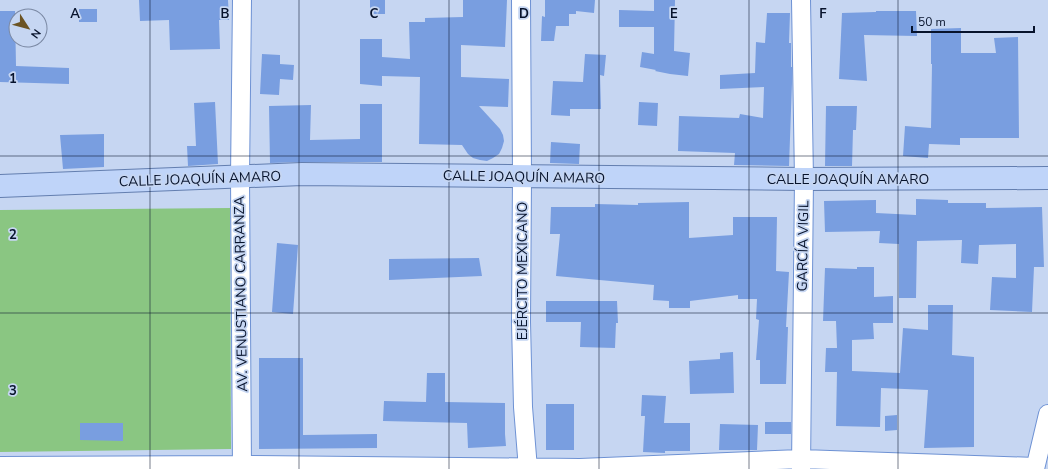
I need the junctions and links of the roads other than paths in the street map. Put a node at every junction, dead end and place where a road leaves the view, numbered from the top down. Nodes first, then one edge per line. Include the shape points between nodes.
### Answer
1 (242, 0) edge
2 (521, 0) edge
3 (801, 0) edge
4 (240, 177) junction
5 (522, 177) junction
6 (1048, 178) edge
7 (804, 179) junction
8 (0, 186) edge
9 (1048, 414) edge
10 (801, 464) edge
11 (0, 466) edge
12 (242, 467) edge
13 (528, 468) edge
14 (1035, 468) edge

1 - 4 street, AV. VENUSTIANO CARRANZA
2 - 5 street, EJÉRCITO MEXICANO
3 - 7 street, GARCÍA VIGIL
4 - 5 main road, CALLE JOAQUÍN AMARO via 302,174
4 - 8 main road, CALLE JOAQUÍN AMARO
4 - 12 street, AV. VENUSTIANO CARRANZA
5 - 7 main road, CALLE JOAQUÍN AMARO
5 - 13 street, EJÉRCITO MEXICANO via 522,322
6 - 7 main road, CALLE JOAQUÍN AMARO
7 - 10 street, GARCÍA VIGIL
9 - 14 street
10 - 13 street
10 - 14 street
11 - 12 street
12 - 13 street

